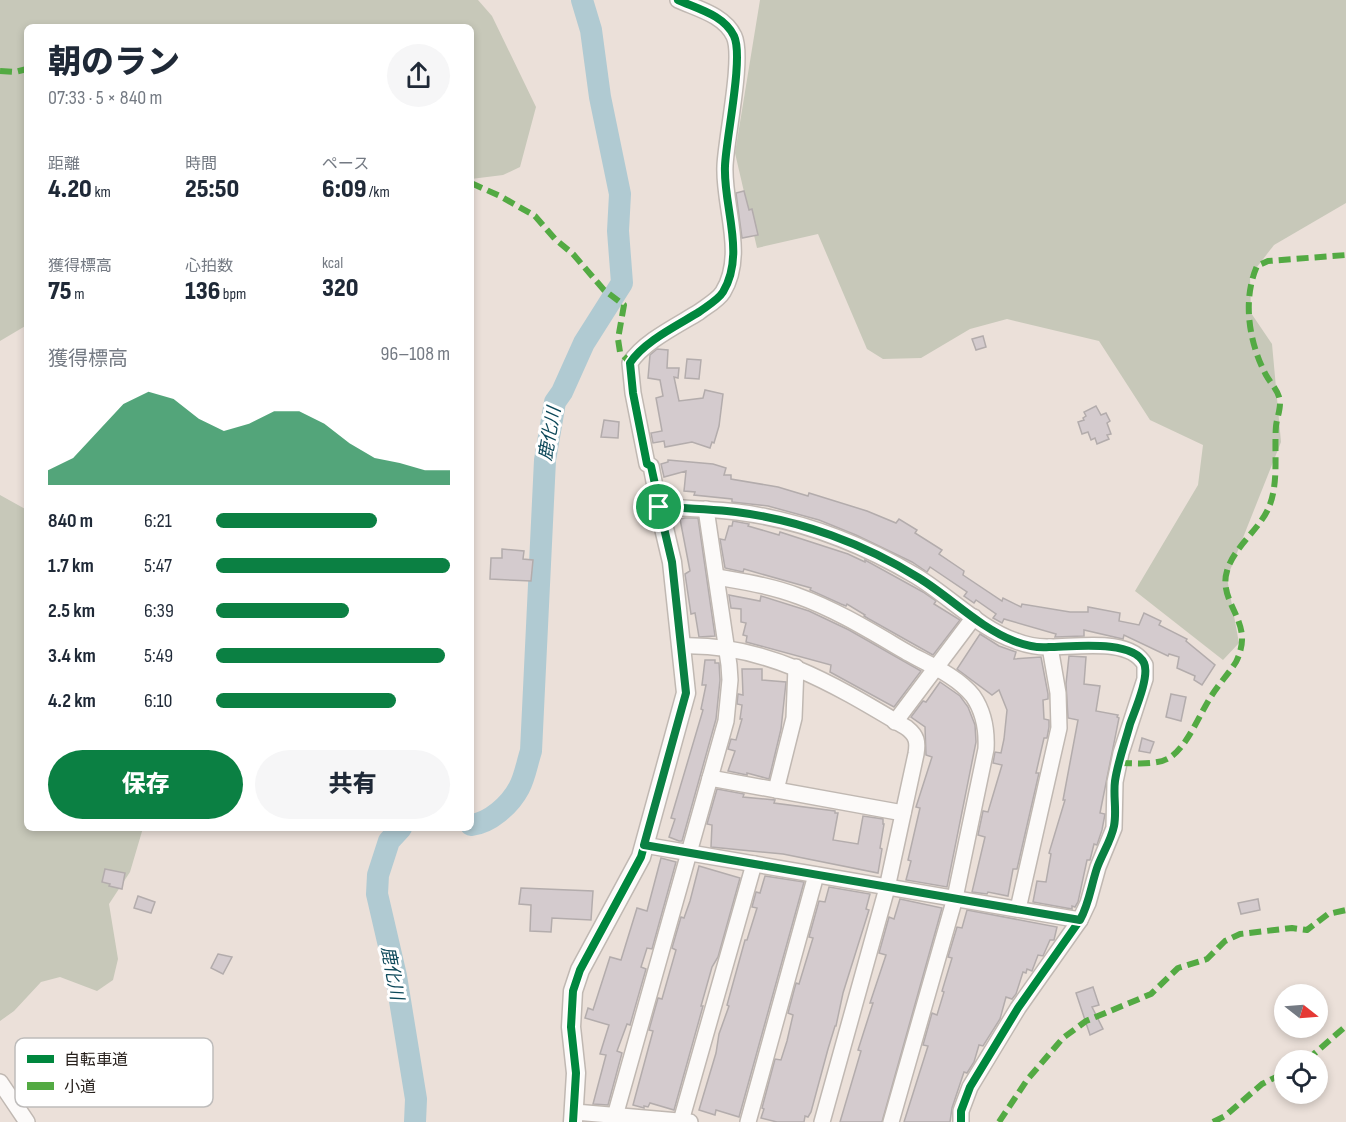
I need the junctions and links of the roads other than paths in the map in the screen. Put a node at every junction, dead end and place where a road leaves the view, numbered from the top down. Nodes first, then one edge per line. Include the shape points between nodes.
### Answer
1 (678, 0) edge
2 (659, 507) junction
3 (706, 509) junction
4 (717, 578) junction
5 (975, 617) junction
6 (681, 646) junction
7 (1050, 647) junction
8 (727, 648) junction
9 (796, 667) junction
10 (936, 668) junction
11 (895, 722) junction
12 (710, 778) junction
13 (776, 790) junction
14 (903, 813) junction
15 (644, 845) junction
16 (689, 852) junction
17 (754, 864) junction
18 (816, 875) junction
19 (887, 888) junction
20 (955, 898) junction
21 (1018, 909) junction
22 (1080, 920) junction
23 (0, 1082) edge
24 (15, 1104) edge
25 (17, 1107) edge
26 (615, 1116) junction
27 (574, 1117) edge
28 (27, 1122) edge
29 (686, 1122) edge
30 (748, 1122) edge
31 (822, 1122) edge
32 (891, 1122) edge
33 (961, 1122) edge

1 - 2 street via 720,18 738,45 724,176 734,237 731,270 723,292 639,351 630,363 647,464 651,466
2 - 3 street
2 - 6 street via 672,562
3 - 4 street
3 - 5 street via 772,519 824,533 885,558
4 - 8 street
4 - 10 street via 766,586 818,604
5 - 7 street via 1014,641
5 - 10 street
6 - 8 street
6 - 15 street via 686,693
7 - 21 street via 1059,728
7 - 22 street via 1104,646 1134,653 1145,665 1145,679 1115,782 1114,828
8 - 9 street
8 - 12 street via 730,680 726,721
9 - 11 street
9 - 13 street via 793,725
10 - 11 street
10 - 20 street via 972,695 982,713 987,737
11 - 14 street via 912,732 917,740
12 - 13 street
12 - 16 street
13 - 14 street
14 - 19 street
15 - 16 street
15 - 27 street via 573,991
16 - 17 street
16 - 26 street
17 - 18 street
17 - 29 street
18 - 19 street
18 - 30 street
19 - 20 street
19 - 31 street
20 - 21 street
20 - 32 street
21 - 22 street
22 - 33 street via 1018,1008 970,1086
23 - 24 street
25 - 28 street
26 - 27 street
26 - 29 street

